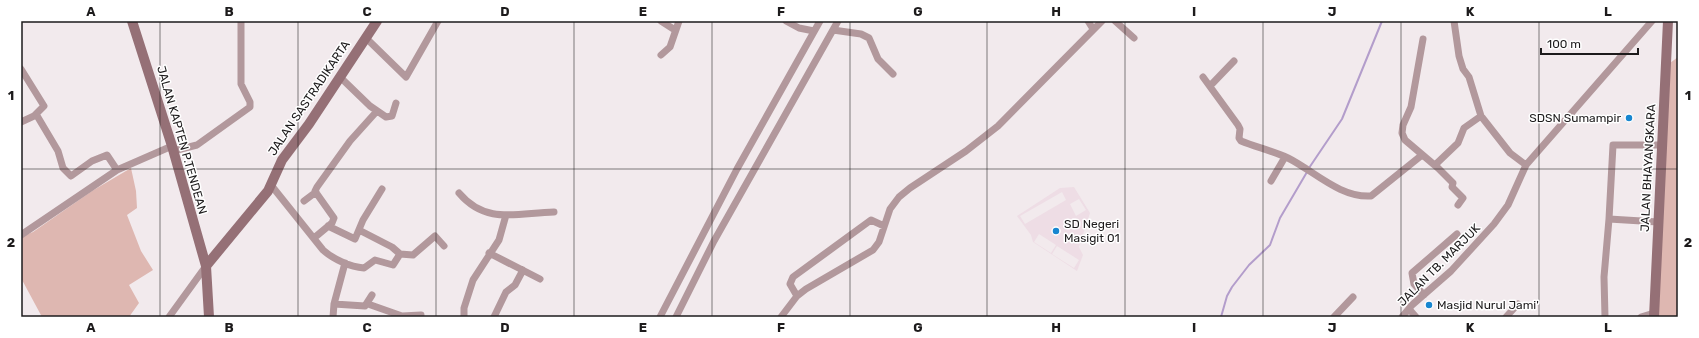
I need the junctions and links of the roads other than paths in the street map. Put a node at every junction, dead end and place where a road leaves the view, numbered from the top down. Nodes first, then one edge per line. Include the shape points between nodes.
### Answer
1 (132, 21) edge
2 (240, 21) edge
3 (377, 21) edge
4 (438, 21) edge
5 (661, 21) edge
6 (679, 21) edge
7 (786, 21) edge
8 (820, 21) edge
9 (838, 21) edge
10 (1088, 21) edge
11 (1102, 21) edge
12 (1115, 21) edge
13 (1454, 21) edge
14 (1652, 21) edge
15 (1668, 21) edge
16 (1094, 29) junction
17 (675, 30) junction
18 (833, 30) junction
19 (814, 31) junction
20 (366, 38) junction
21 (1134, 38) dead end
22 (1424, 38) dead end
23 (662, 55) dead end
24 (1234, 61) dead end
25 (21, 69) edge
26 (893, 74) dead end
27 (1203, 77) dead end
28 (340, 78) junction
29 (1210, 86) junction
30 (396, 104) dead end
31 (377, 111) junction
32 (36, 114) junction
33 (1482, 116) junction
34 (21, 121) edge
35 (1661, 145) junction
36 (173, 149) junction
37 (1422, 155) junction
38 (1285, 157) junction
39 (1435, 165) junction
40 (1526, 165) junction
41 (118, 170) junction
42 (1271, 181) dead end
43 (271, 185) junction
44 (382, 189) dead end
45 (316, 192) junction
46 (459, 193) dead end
47 (304, 201) dead end
48 (1458, 204) dead end
49 (554, 212) dead end
50 (506, 215) junction
51 (1609, 219) junction
52 (1658, 222) junction
53 (328, 226) junction
54 (884, 226) junction
55 (359, 230) junction
56 (1457, 234) dead end
57 (21, 235) edge
58 (314, 238) junction
59 (699, 241) junction
60 (713, 244) junction
61 (444, 246) dead end
62 (489, 253) junction
63 (400, 254) junction
64 (345, 263) junction
65 (206, 266) junction
66 (523, 270) junction
67 (540, 279) dead end
68 (1424, 294) junction
69 (372, 295) dead end
70 (797, 296) junction
71 (1354, 297) dead end
72 (334, 304) junction
73 (368, 304) junction
74 (1518, 304) dead end
75 (1409, 309) junction
76 (422, 315) dead end
77 (1654, 315) edge
78 (169, 317) edge
79 (209, 317) edge
80 (333, 317) edge
81 (464, 317) edge
82 (494, 317) edge
83 (660, 317) edge
84 (676, 317) edge
85 (781, 317) edge
86 (1334, 317) edge
87 (1402, 317) edge
88 (1416, 317) edge
89 (1506, 317) edge
90 (1605, 317) edge
91 (1641, 317) edge

1 - 36 street, JALAN KAPTEN P.TENDEAN
2 - 36 street via 240,84 250,107 197,145
3 - 20 street, JALAN SASTRADIKARTA
4 - 20 street via 406,77
5 - 17 street
6 - 17 street
7 - 19 street via 799,28
8 - 19 street
9 - 18 street
10 - 16 street
11 - 16 street
12 - 21 street
13 - 33 street via 1459,56
14 - 40 street, JALAN TB. MARJUK
15 - 35 street, JALAN BHAYANGKARA
16 - 54 street via 998,126 899,197 890,209
17 - 23 street via 670,47
18 - 26 street via 861,34 869,38 878,59
18 - 60 street
19 - 59 street
20 - 28 street, JALAN SASTRADIKARTA
22 - 37 street via 1411,107 1402,133 1405,140
24 - 29 street
25 - 32 street via 44,106
27 - 29 street
28 - 31 street
28 - 43 street, JALAN SASTRADIKARTA via 282,160
29 - 38 street via 1240,128 1240,140
30 - 31 street via 390,118
31 - 45 street via 350,141 319,183
32 - 34 street
32 - 41 street via 58,151 64,168 71,176 92,161 107,155
33 - 39 street via 1464,128 1456,146
33 - 40 street via 1511,154
35 - 51 street via 1612,146
35 - 52 street, JALAN BHAYANGKARA
36 - 41 street
36 - 65 street, JALAN KAPTEN P.TENDEAN
37 - 38 street via 1371,196 1336,187
37 - 39 street
38 - 42 street
39 - 48 street via 1453,183 1452,187 1463,198
40 - 68 street, JALAN TB. MARJUK via 1504,213 1451,271
41 - 57 street
43 - 58 street
43 - 65 street, JALAN SASTRADIKARTA
44 - 55 street
45 - 47 street
45 - 53 street via 334,215 334,220
46 - 50 street via 475,209
49 - 50 street
50 - 62 street via 499,240
51 - 52 street
51 - 90 street via 1604,277
52 - 77 street, JALAN BHAYANGKARA
53 - 55 street via 354,239
53 - 58 street
54 - 70 street via 879,242 873,250
54 - 70 street via 871,220 793,277 791,285
55 - 63 street
56 - 68 street via 1412,273 1414,284
58 - 64 street via 330,255
59 - 60 street
59 - 83 street
60 - 84 street
61 - 63 street via 435,236 413,255
62 - 66 street
62 - 81 street via 474,280 464,308
63 - 64 street via 393,265 375,260 364,268
64 - 72 street
65 - 78 street
65 - 79 street, JALAN KAPTEN P.TENDEAN
66 - 67 street
66 - 82 street via 515,285 506,292
68 - 75 street, JALAN TB. MARJUK
69 - 73 street
70 - 85 street
71 - 86 street
72 - 73 street
72 - 80 street
73 - 76 street via 402,316
74 - 89 street
75 - 87 street, JALAN TB. MARJUK
75 - 88 street
77 - 91 street

